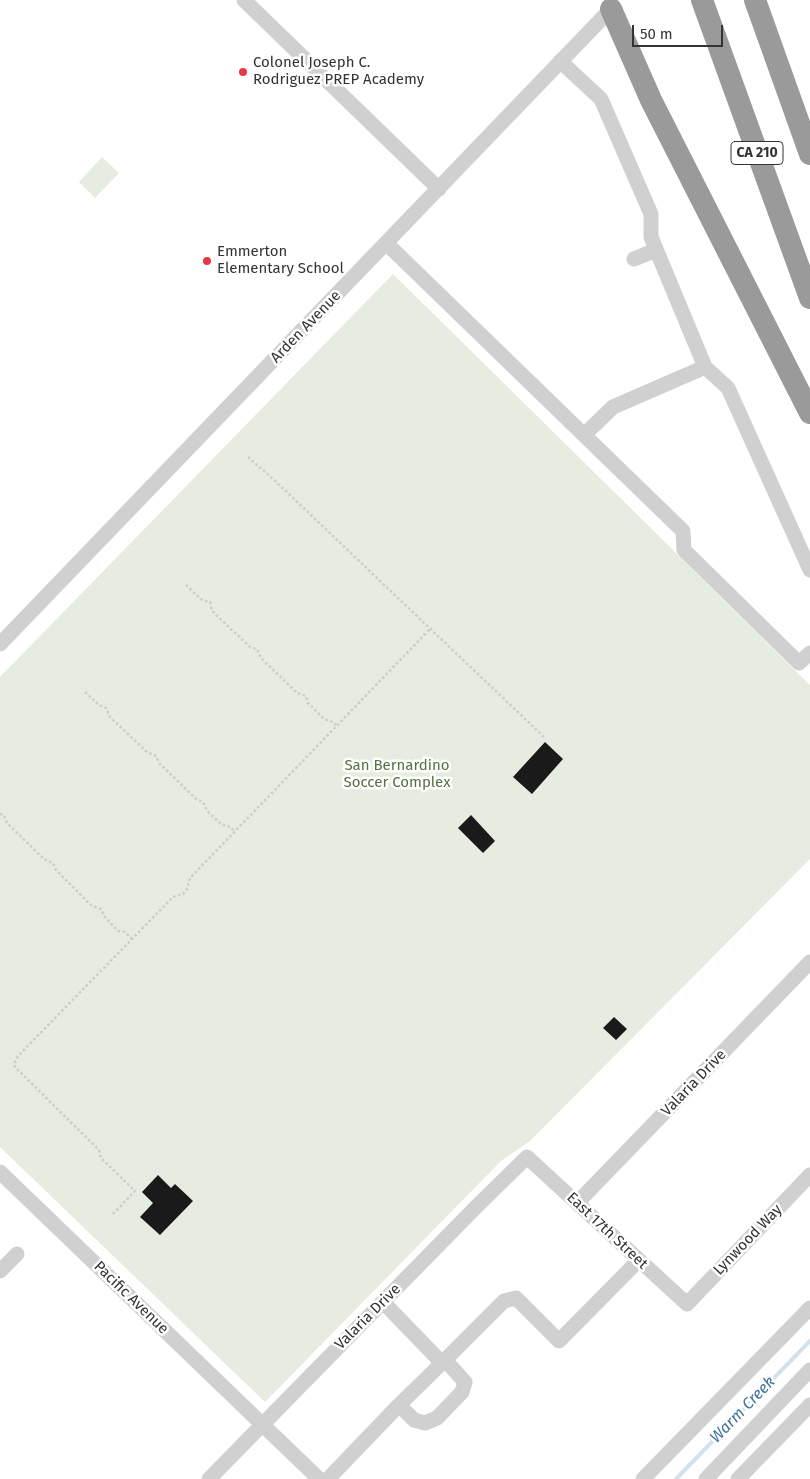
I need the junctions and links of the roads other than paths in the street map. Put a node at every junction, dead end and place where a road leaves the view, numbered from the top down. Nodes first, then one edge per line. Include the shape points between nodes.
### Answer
1 (244, 0) edge
2 (755, 0) edge
3 (704, 4) edge
4 (611, 8) joint
5 (560, 61) junction
6 (810, 154) edge
7 (439, 189) junction
8 (386, 243) junction
9 (656, 250) junction
10 (634, 259) dead end
11 (810, 298) edge
12 (705, 367) junction
13 (810, 413) edge
14 (584, 435) junction
15 (810, 570) edge
16 (0, 644) edge
17 (810, 653) edge
18 (810, 962) edge
19 (527, 1157) joint
20 (0, 1172) edge
21 (810, 1175) edge
22 (577, 1203) junction
23 (17, 1254) dead end
24 (639, 1260) junction
25 (0, 1271) edge
26 (383, 1302) junction
27 (687, 1304) joint
28 (810, 1308) edge
29 (443, 1361) junction
30 (810, 1370) edge
31 (399, 1405) junction
32 (810, 1405) edge
33 (262, 1424) junction
34 (209, 1479) edge
35 (319, 1479) edge
36 (328, 1479) edge
37 (643, 1479) edge
38 (706, 1479) edge
39 (738, 1479) edge

1 - 7 street
2 - 6 highway, CA 210
3 - 11 highway, CA 210
4 - 5 street, Arden Avenue
4 - 13 highway via 651,100
5 - 7 street, Arden Avenue
5 - 9 street via 600,99 651,214 651,237
7 - 8 street, Arden Avenue
8 - 14 street
8 - 16 street, Arden Avenue
9 - 10 street
9 - 12 street
12 - 14 street via 613,407
12 - 15 street via 728,388
14 - 17 street via 682,531 684,550 799,663
18 - 22 street, Valaria Drive
19 - 22 street, East 17th Street
19 - 26 street, Valaria Drive
20 - 33 street, Pacific Avenue
21 - 27 street, Lynwood Way
22 - 24 street, East 17th Street
23 - 25 street
24 - 27 street, East 17th Street
24 - 29 street via 559,1341 516,1298 504,1301
26 - 29 street
26 - 33 street, Valaria Drive
28 - 37 street
29 - 31 street
29 - 31 street via 465,1382 462,1392 437,1418 425,1423 414,1420
30 - 38 street
31 - 36 street
32 - 39 street
33 - 34 street, Valaria Drive
33 - 35 street, Pacific Avenue

